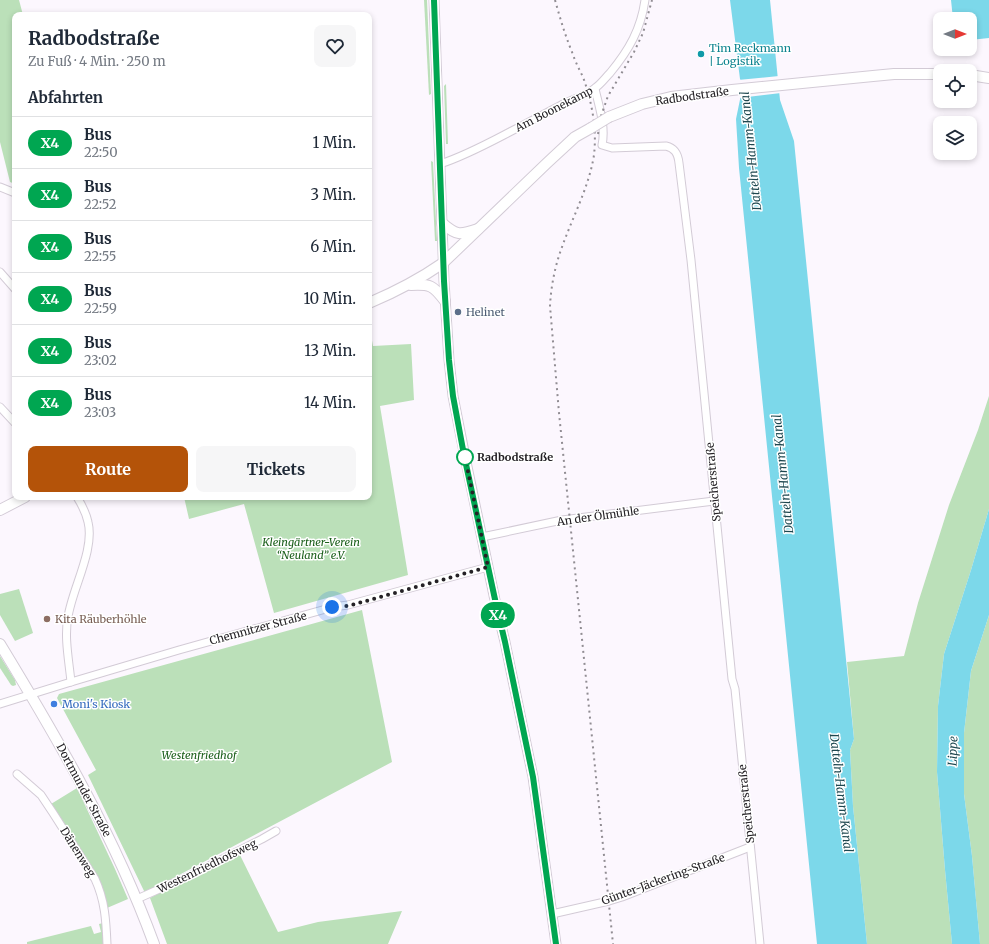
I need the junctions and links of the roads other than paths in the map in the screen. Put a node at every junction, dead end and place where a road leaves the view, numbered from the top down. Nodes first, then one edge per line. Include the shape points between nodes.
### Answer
1 (434, 0) edge
2 (645, 0) edge
3 (933, 74) edge
4 (977, 76) edge
5 (989, 78) edge
6 (595, 89) junction
7 (440, 164) junction
8 (0, 187) edge
9 (12, 191) edge
10 (442, 223) junction
11 (480, 228) junction
12 (444, 263) junction
13 (0, 272) edge
14 (407, 285) junction
15 (12, 286) edge
16 (445, 301) junction
17 (372, 302) edge
18 (0, 407) edge
19 (12, 420) edge
20 (19, 500) edge
21 (79, 500) edge
22 (714, 501) junction
23 (0, 510) edge
24 (482, 537) junction
25 (488, 567) junction
26 (0, 644) edge
27 (71, 682) junction
28 (30, 694) junction
29 (0, 704) edge
30 (17, 774) dead end
31 (276, 831) dead end
32 (750, 847) junction
33 (136, 899) junction
34 (552, 914) junction
35 (107, 944) edge
36 (154, 944) edge
37 (556, 944) edge
38 (760, 944) edge

1 - 7 street
2 - 6 street, Am Boonekamp via 632,43
3 - 11 main road, Radbodstraße, bridge via 894,74 732,90 667,98 642,104 609,117 575,138
4 - 5 main road
6 - 7 street, Am Boonekamp via 482,147
6 - 22 street, Speicherstraße via 604,138 602,144 612,148 666,146 671,147 678,155 691,260
7 - 10 street
8 - 9 street
10 - 11 main road via 459,233
10 - 12 street
11 - 12 main road, Radbodstraße
12 - 14 main road, Radbodstraße
12 - 16 street
13 - 15 street
14 - 16 main road via 428,285 439,292
14 - 17 main road, Radbodstraße
16 - 24 street via 453,396
18 - 19 street
20 - 23 main road
21 - 27 street via 89,523 89,538 67,619
22 - 24 street, An der Ölmühle via 562,520
22 - 32 street, Speicherstraße
24 - 25 street
25 - 27 street, Chemnitzer Straße via 204,642
25 - 34 street via 533,777
26 - 28 main road, Dortmunder Straße
27 - 28 street, Chemnitzer Straße
28 - 29 street, Chemnitzer Straße
28 - 33 main road, Dortmunder Straße via 90,800
30 - 35 street, Dänenweg via 41,795 95,879 106,914
31 - 33 street, Westenfriedhofsweg via 193,874
32 - 34 street, Günter-Jäckering-Straße via 622,897
32 - 38 street, Speicherstraße
33 - 36 main road, Dortmunder Straße
34 - 37 street

